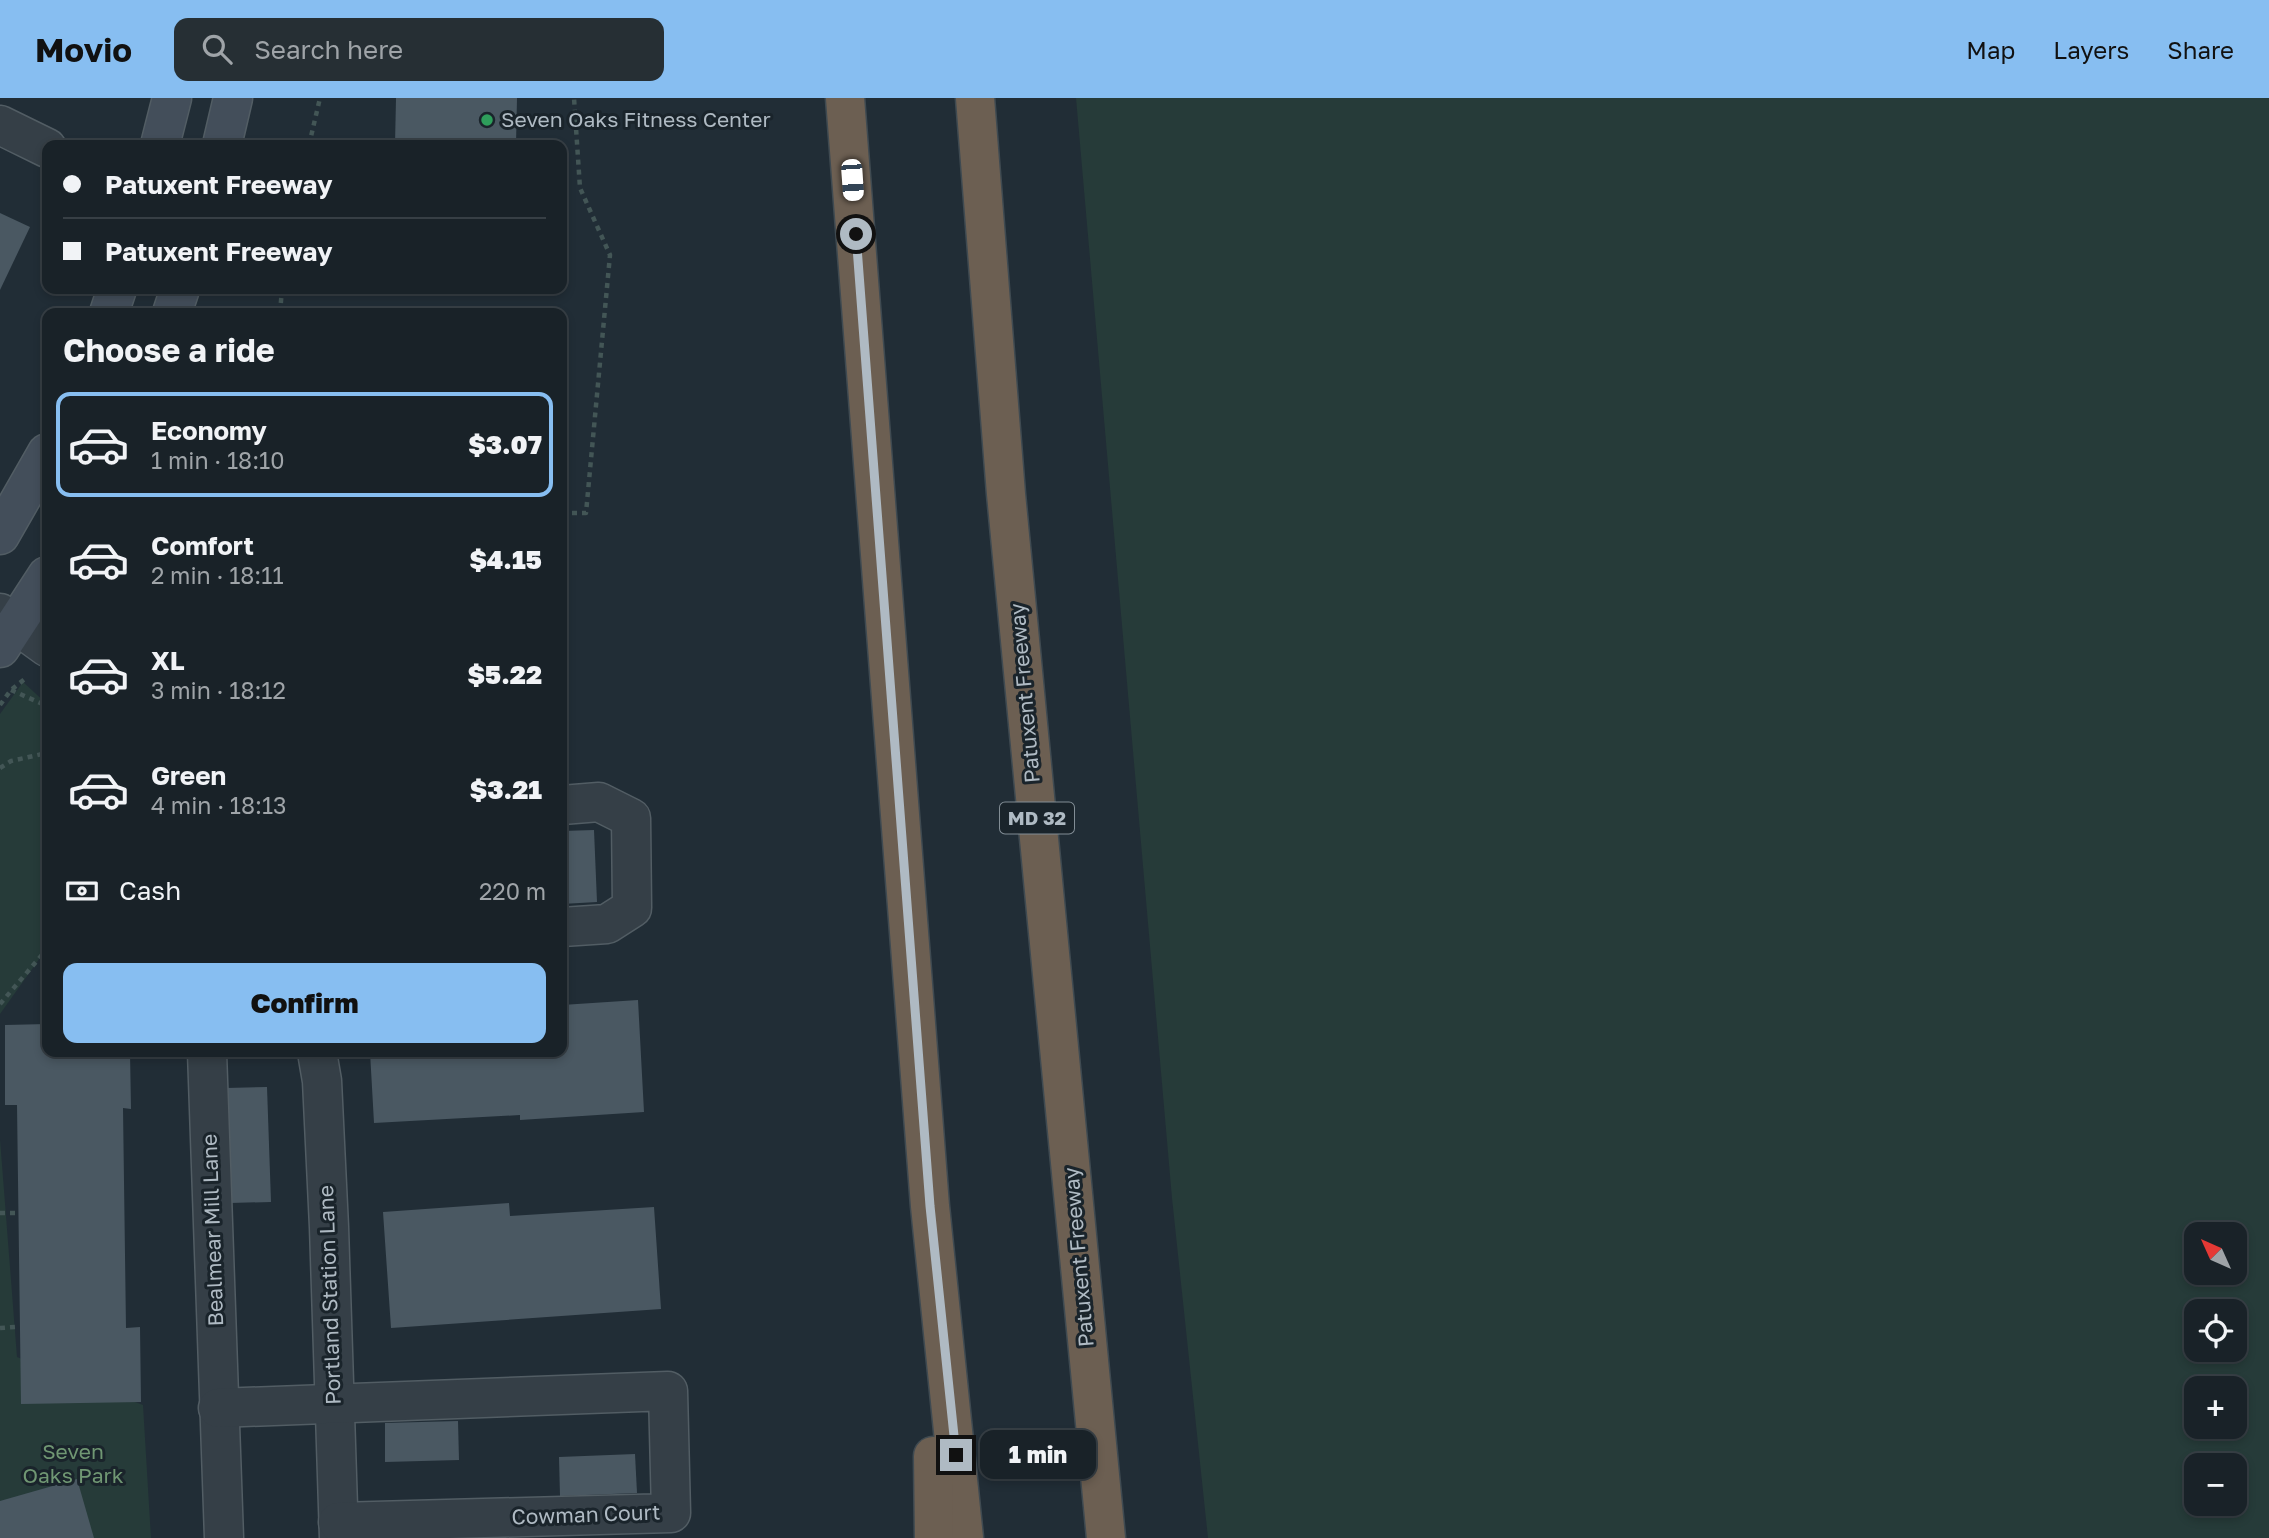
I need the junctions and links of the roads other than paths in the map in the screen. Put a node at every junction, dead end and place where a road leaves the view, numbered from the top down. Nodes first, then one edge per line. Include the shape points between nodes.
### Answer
1 (172, 98) edge
2 (233, 98) edge
3 (845, 98) edge
4 (975, 98) edge
5 (0, 125) edge
6 (161, 140) edge
7 (223, 140) edge
8 (42, 146) edge
9 (42, 462) edge
10 (0, 535) edge
11 (42, 582) edge
12 (5, 629) edge
13 (42, 646) edge
14 (567, 805) edge
15 (567, 927) edge
16 (207, 1057) edge
17 (318, 1057) edge
18 (930, 1206) junction
19 (334, 1403) junction
20 (218, 1408) junction
21 (338, 1530) edge
22 (223, 1538) edge
23 (934, 1538) edge
24 (964, 1538) edge
25 (1106, 1538) edge

1 - 6 street
2 - 7 street
3 - 18 highway
4 - 25 highway, Patuxent Freeway / MD 32 via 1007,508
5 - 8 street
9 - 10 street
11 - 12 street
12 - 13 street
14 - 15 street via 599,802 631,818 632,908 607,924
16 - 20 street, Bealmear Mill Lane
17 - 19 street, Portland Station Lane
18 - 23 highway
18 - 24 highway
19 - 20 street
19 - 21 street, Portland Station Lane
19 - 21 street, Cowman Court via 668,1391 671,1513
20 - 22 street, Bealmear Mill Lane

